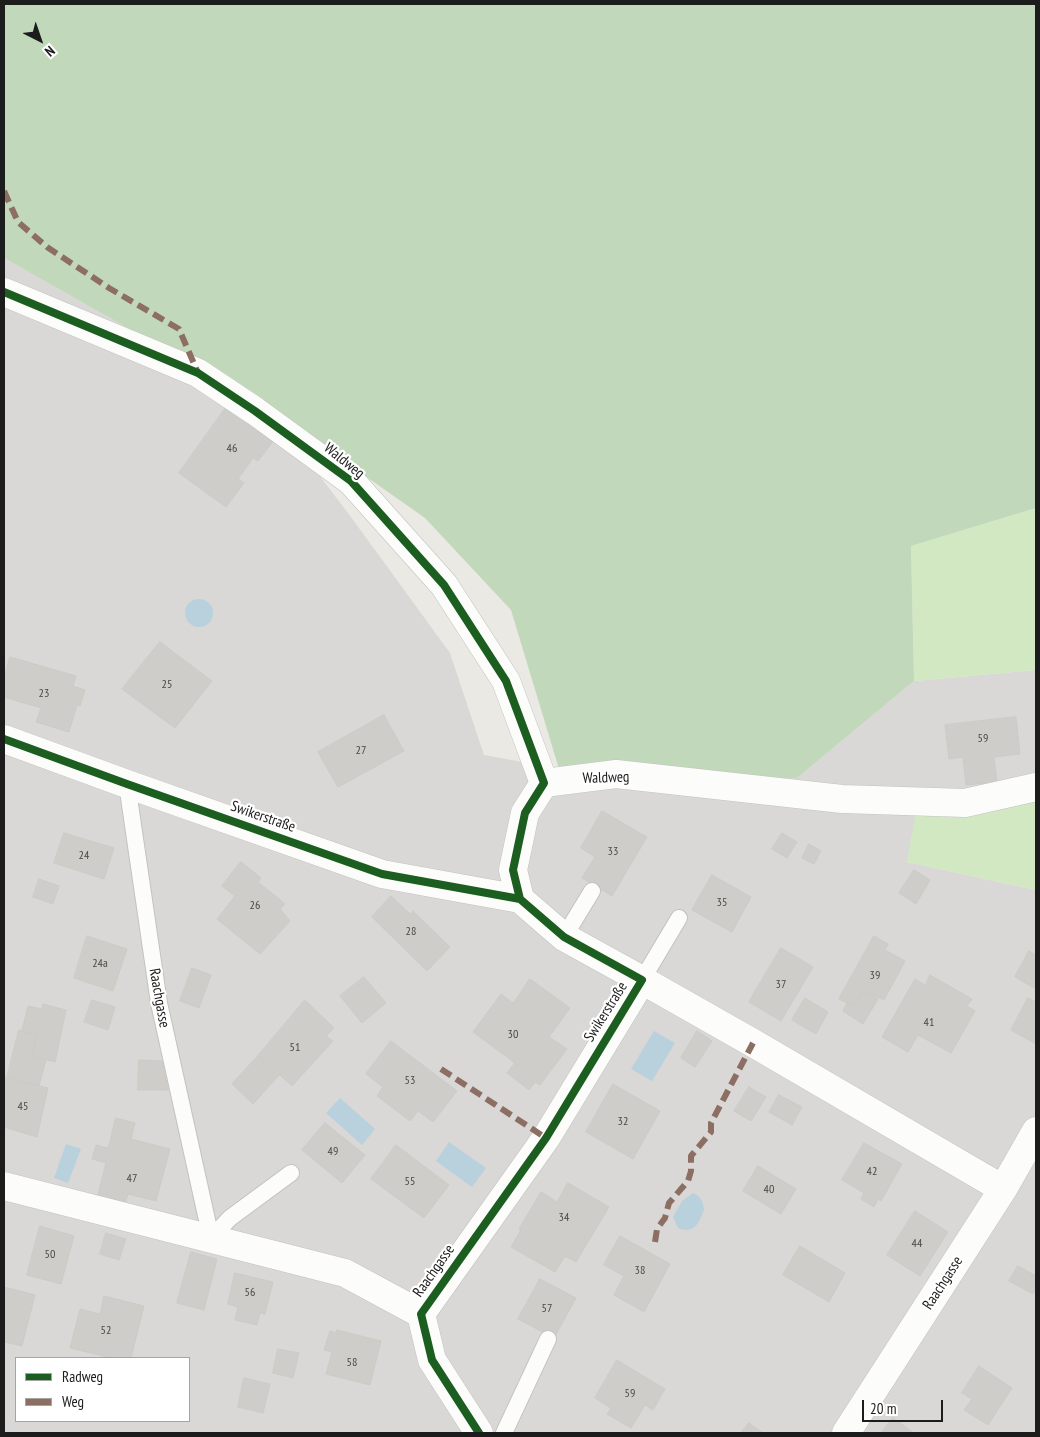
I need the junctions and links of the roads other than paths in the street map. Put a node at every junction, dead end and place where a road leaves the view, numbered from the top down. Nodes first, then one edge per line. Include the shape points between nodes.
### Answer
1 (4, 292) edge
2 (4, 738) edge
3 (544, 783) junction
4 (127, 784) junction
5 (1036, 787) edge
6 (592, 891) dead end
7 (520, 899) junction
8 (679, 918) dead end
9 (564, 937) junction
10 (642, 980) junction
11 (1036, 1131) edge
12 (290, 1173) dead end
13 (514, 1183) joint
14 (4, 1186) edge
15 (1003, 1189) junction
16 (211, 1238) junction
17 (421, 1314) junction
18 (548, 1339) dead end
19 (479, 1433) edge
20 (504, 1433) edge
21 (846, 1433) edge

1 - 3 street, Waldweg via 198,373 351,481 444,585 506,681
2 - 4 street, Swikerstraße
3 - 5 street, Waldweg via 616,774 842,799 965,803
3 - 7 street via 525,813 513,870
4 - 7 street, Swikerstraße via 382,874
4 - 16 lane, Raachgasse via 159,1003
6 - 9 lane
7 - 9 street, Swikerstraße
8 - 10 lane
9 - 10 street, Swikerstraße
10 - 13 street, Swikerstraße via 546,1138
10 - 15 street, Swikerstraße
11 - 15 street, Raachgasse
12 - 16 lane via 230,1218
13 - 17 street, Raachgasse
14 - 16 street, Raachgasse
15 - 21 street, Raachgasse
16 - 17 street, Raachgasse via 344,1273
17 - 19 street, Raachgasse via 432,1360
18 - 20 lane

